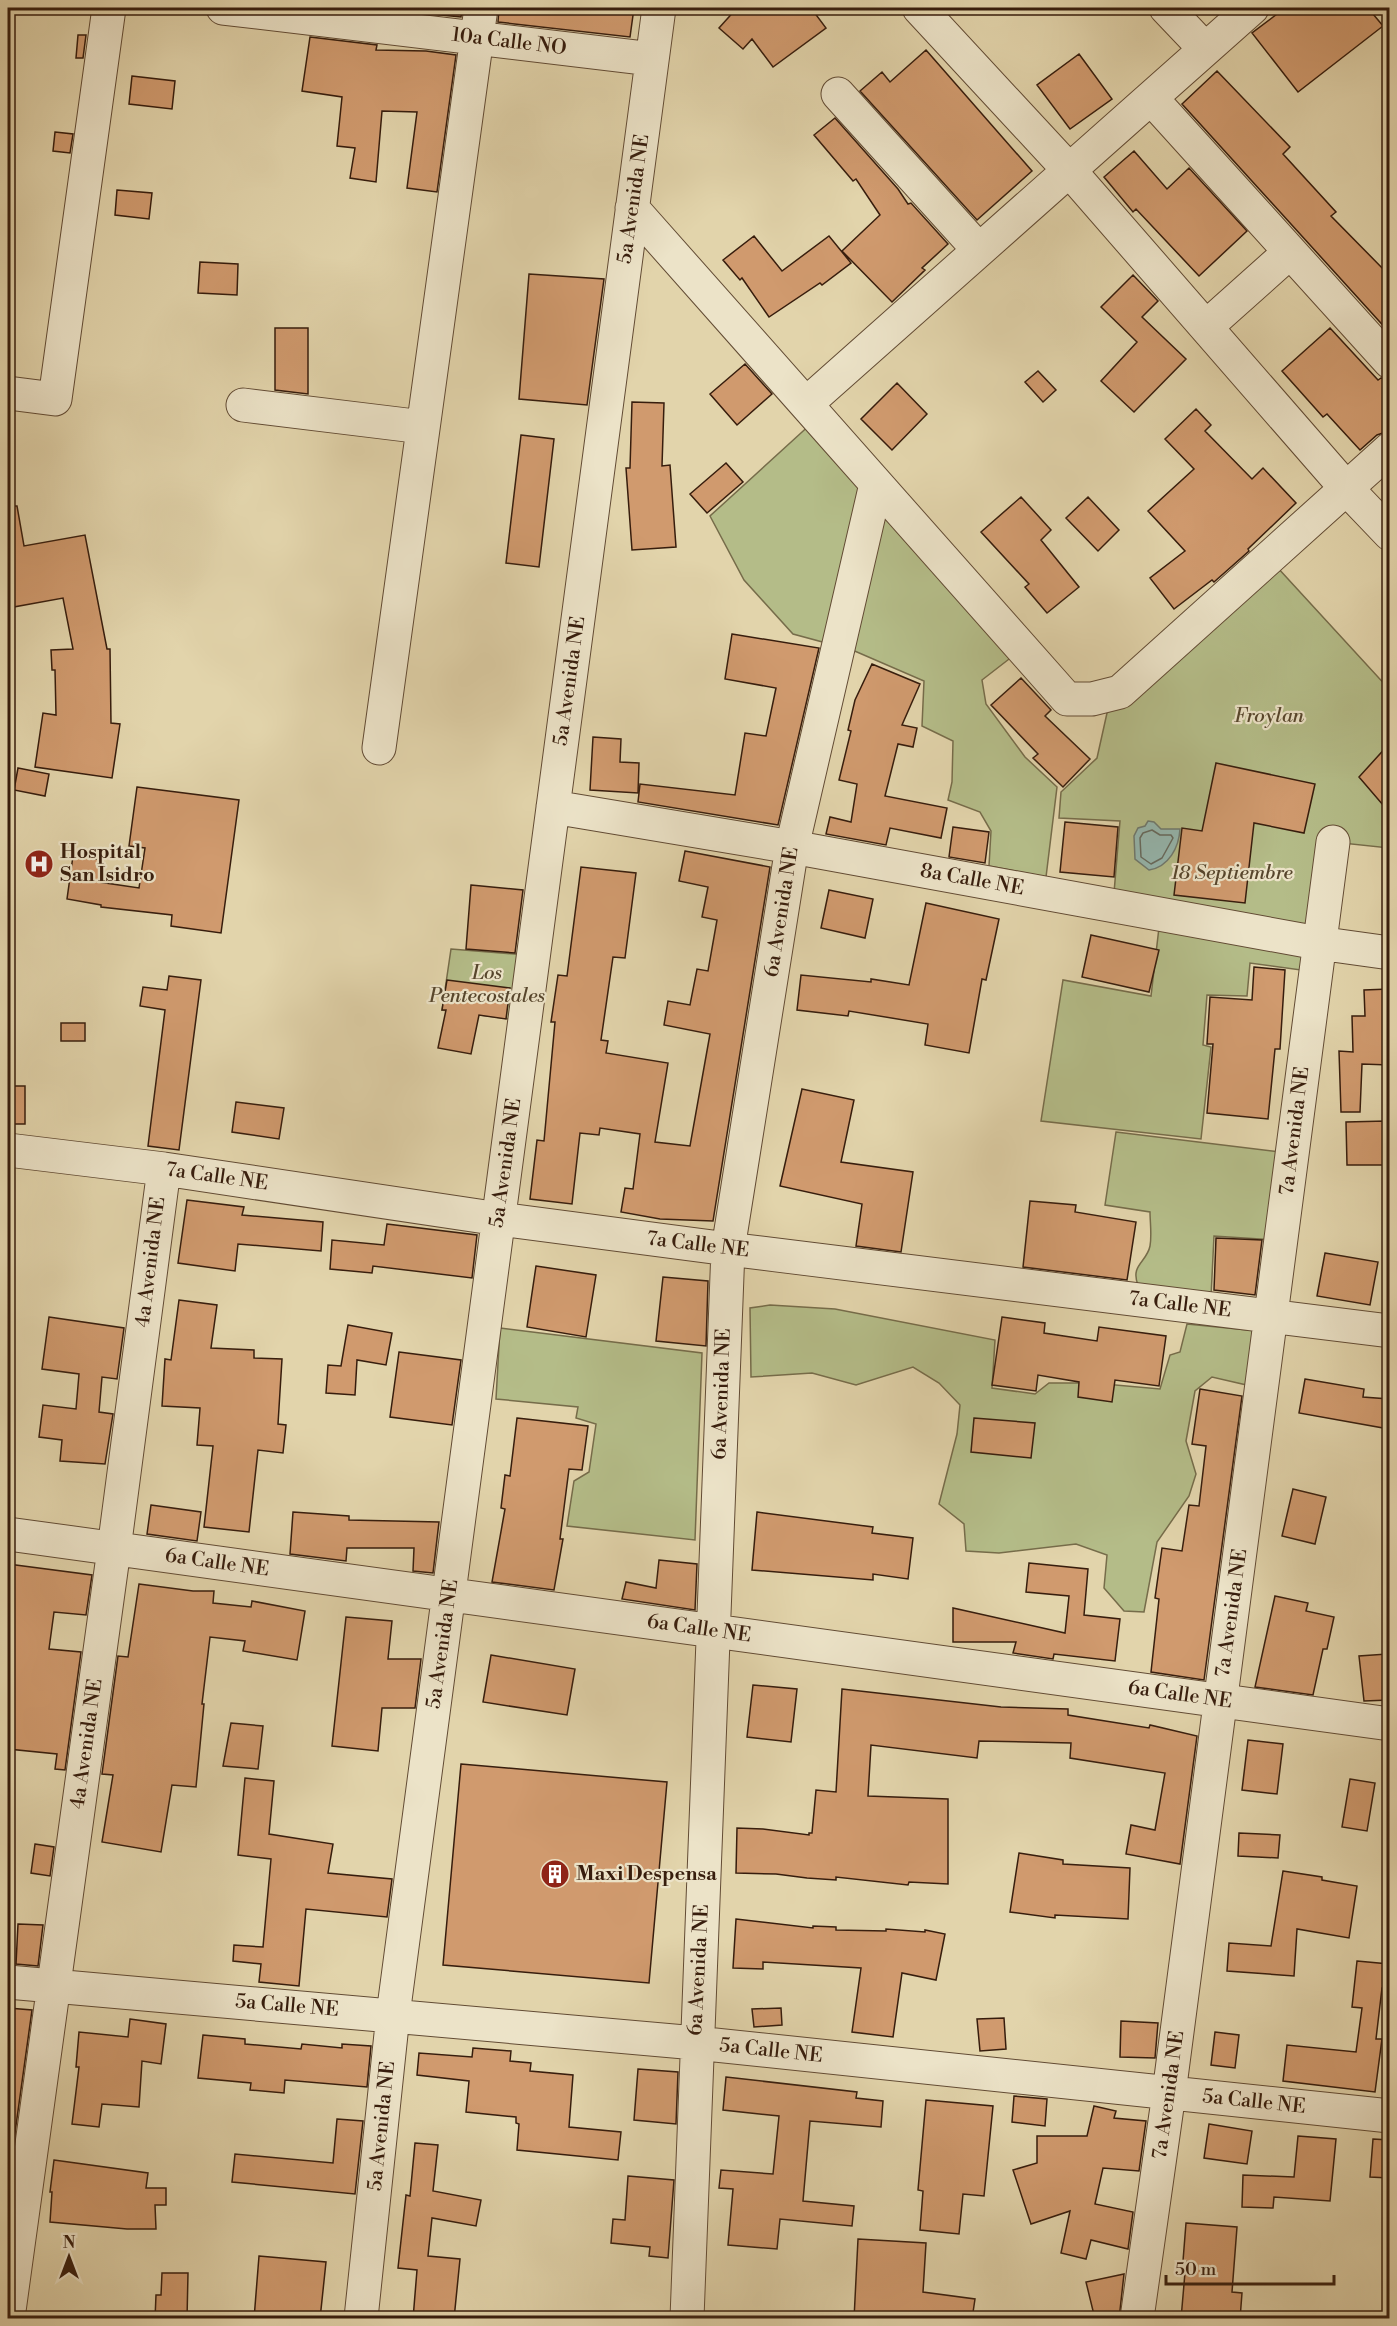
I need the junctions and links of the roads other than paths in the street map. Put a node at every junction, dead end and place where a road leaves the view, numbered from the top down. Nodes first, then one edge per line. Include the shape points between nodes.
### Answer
1 (109, 8) edge
2 (223, 8) edge
3 (659, 8) edge
4 (919, 8) edge
5 (1166, 8) edge
6 (1252, 8) edge
7 (292, 12) edge
8 (479, 22) edge
9 (1205, 49) junction
10 (652, 59) junction
11 (838, 94) dead end
12 (1151, 98) junction
13 (1069, 170) junction
14 (632, 208) junction
15 (979, 250) junction
16 (1290, 252) junction
17 (1206, 327) junction
18 (1389, 362) edge
19 (8, 393) edge
20 (806, 404) junction
21 (243, 405) dead end
22 (423, 427) junction
23 (1389, 448) edge
24 (876, 484) junction
25 (1346, 489) junction
26 (1389, 534) edge
27 (379, 748) dead end
28 (553, 807) junction
29 (1333, 842) dead end
30 (792, 847) junction
31 (1318, 943) junction
32 (1389, 953) edge
33 (8, 1150) edge
34 (164, 1169) junction
35 (499, 1219) junction
36 (728, 1249) junction
37 (1272, 1316) junction
38 (1389, 1331) edge
39 (8, 1534) edge
40 (114, 1549) junction
41 (449, 1595) junction
42 (714, 1631) junction
43 (1221, 1701) junction
44 (1389, 1724) edge
45 (8, 1982) edge
46 (54, 1986) junction
47 (393, 2015) junction
48 (696, 2043) junction
49 (1169, 2093) junction
50 (1389, 2116) edge
51 (8, 2319) edge
52 (361, 2319) edge
53 (687, 2319) edge
54 (1137, 2319) edge

1 - 19 street via 55,399
2 - 7 street, 10a Calle NO
3 - 10 street, 5a Avenida NE
4 - 13 street
5 - 9 street
6 - 9 street
7 - 8 street, 10a Calle NO
8 - 10 street, 10a Calle NO
8 - 22 street
9 - 12 street
10 - 14 street, 5a Avenida NE
11 - 15 street
12 - 13 street
12 - 16 street
13 - 15 street
13 - 17 street
14 - 20 street
14 - 28 street, 5a Avenida NE
15 - 20 street
16 - 17 street
16 - 18 street
17 - 25 street
20 - 24 street
21 - 22 street
22 - 27 street
23 - 25 street
24 - 25 street via 1067,699 1092,699 1120,692
24 - 30 street, 6a Avenida NE
25 - 26 street
28 - 30 street, 8a Calle NE
28 - 35 street, 5a Avenida NE
29 - 31 street, 7a Avenida NE
30 - 31 street, 8a Calle NE
30 - 36 street, 6a Avenida NE
31 - 32 street, 8a Calle NE
31 - 37 street, 7a Avenida NE
33 - 34 street, 7a Calle NE
34 - 35 street, 7a Calle NE
34 - 40 street, 4a Avenida NE
35 - 36 street, 7a Calle NE
35 - 41 street, 5a Avenida NE
36 - 37 street, 7a Calle NE
36 - 42 street, 6a Avenida NE
37 - 38 street, 7a Calle NE
37 - 43 street, 7a Avenida NE
39 - 40 street, 6a Calle NE
40 - 41 street, 6a Calle NE
40 - 46 street, 4a Avenida NE
41 - 42 street, 6a Calle NE
41 - 47 street, 5a Avenida NE
42 - 43 street, 6a Calle NE
42 - 48 street, 6a Avenida NE
43 - 44 street, 6a Calle NE
43 - 49 street, 7a Avenida NE
45 - 46 street, 5a Calle NE
46 - 47 street, 5a Calle NE
46 - 51 street, 4a Avenida NE
47 - 48 street, 5a Calle NE
47 - 52 street, 5a Avenida NE
48 - 49 street, 5a Calle NE
48 - 53 street, 6a Avenida NE
49 - 50 street, 5a Calle NE
49 - 54 street, 7a Avenida NE

